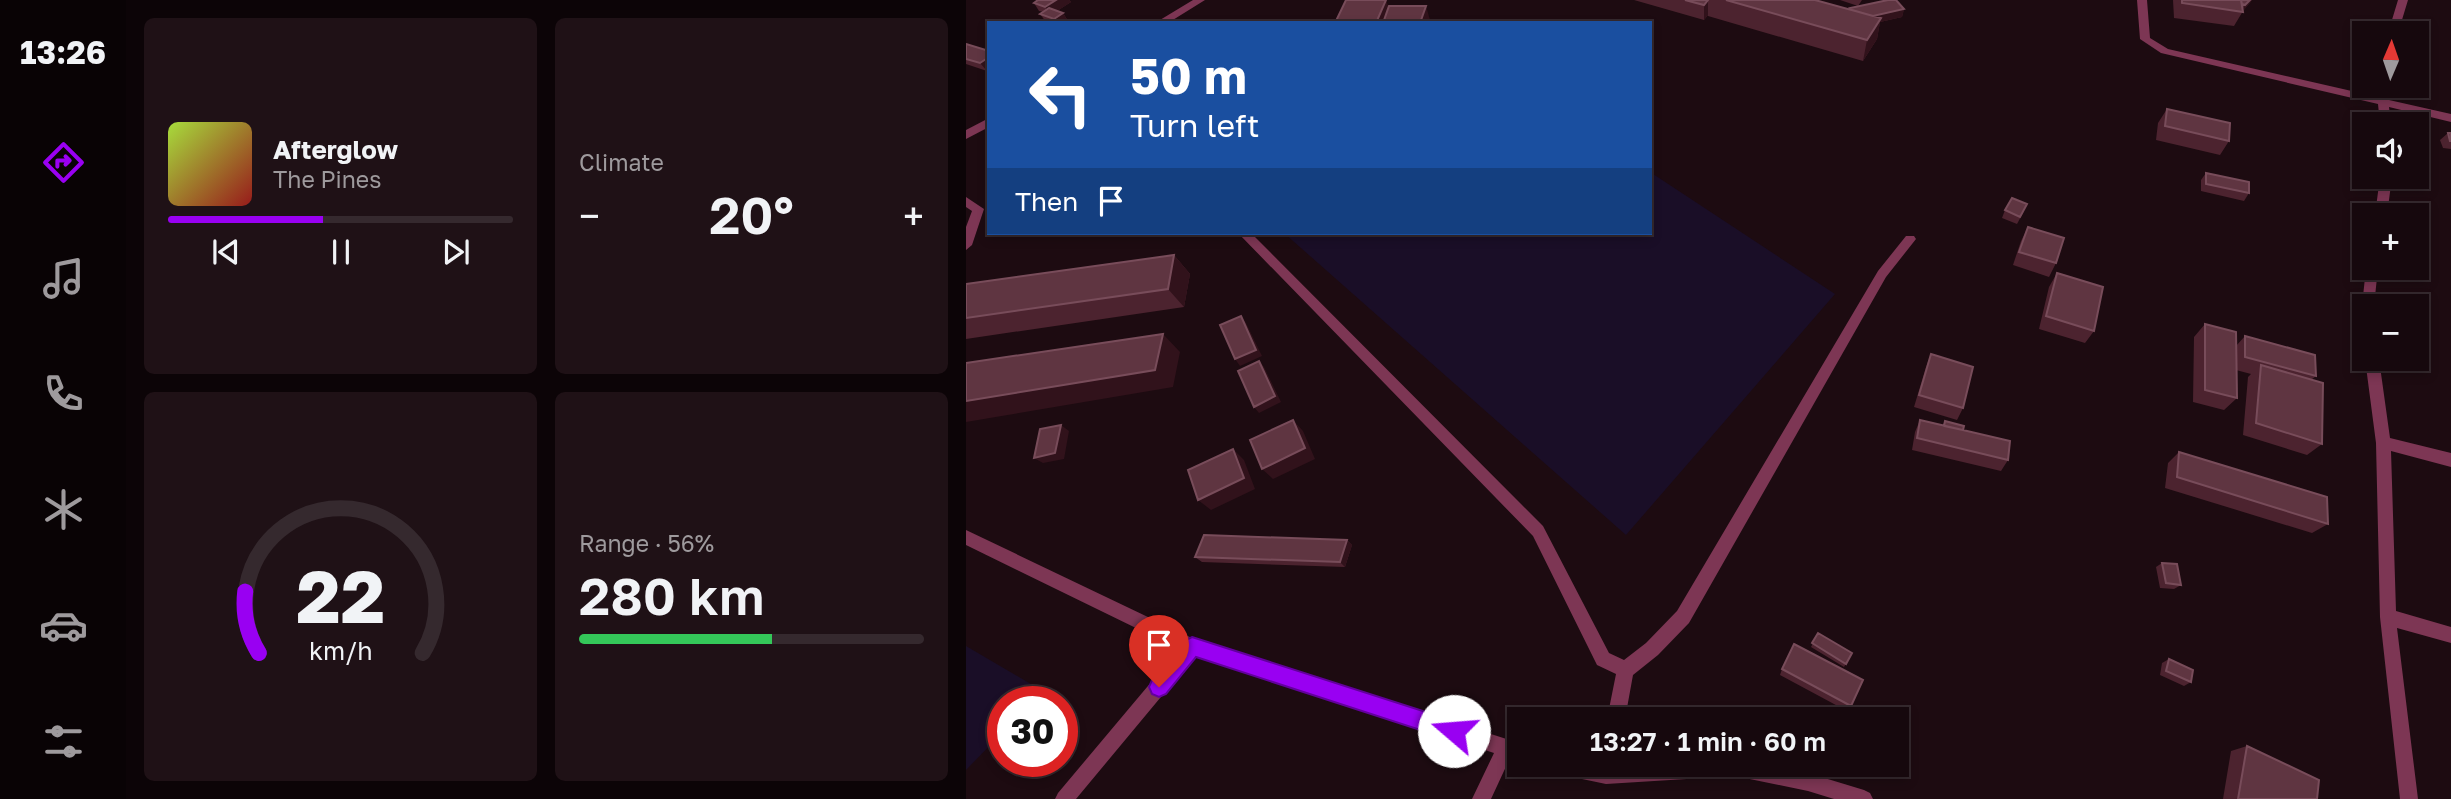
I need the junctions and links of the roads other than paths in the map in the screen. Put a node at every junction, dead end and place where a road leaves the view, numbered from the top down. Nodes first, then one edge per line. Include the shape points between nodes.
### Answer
1 (1200, 0) edge
2 (2142, 0) edge
3 (2403, 0) edge
4 (1163, 21) edge
5 (2397, 21) edge
6 (2384, 98) edge
7 (2383, 103) junction
8 (2384, 112) edge
9 (2451, 118) edge
10 (987, 123) edge
11 (966, 135) edge
12 (966, 201) edge
13 (1246, 235) edge
14 (1910, 239) dead end
15 (966, 246) edge
16 (2374, 371) edge
17 (2383, 443) junction
18 (2451, 460) edge
19 (966, 537) edge
20 (2388, 617) junction
21 (2451, 635) edge
22 (1192, 647) junction
23 (1625, 670) junction
24 (1618, 707) edge
25 (1507, 748) edge
26 (1507, 758) edge
27 (1784, 777) edge
28 (1064, 799) edge
29 (1482, 799) edge
30 (1864, 799) edge
31 (2409, 799) edge

1 - 4 street
2 - 7 street via 2145,39 2165,51
3 - 5 street
6 - 7 street
7 - 8 street
7 - 9 street
10 - 11 street
12 - 15 street via 978,209
13 - 23 street via 1538,531 1603,659
14 - 23 street via 1882,274 1683,617
16 - 17 street
17 - 18 street
17 - 20 street
19 - 22 street
20 - 21 street
20 - 31 street
22 - 25 street
22 - 28 street
23 - 24 street
26 - 29 street
27 - 30 street

